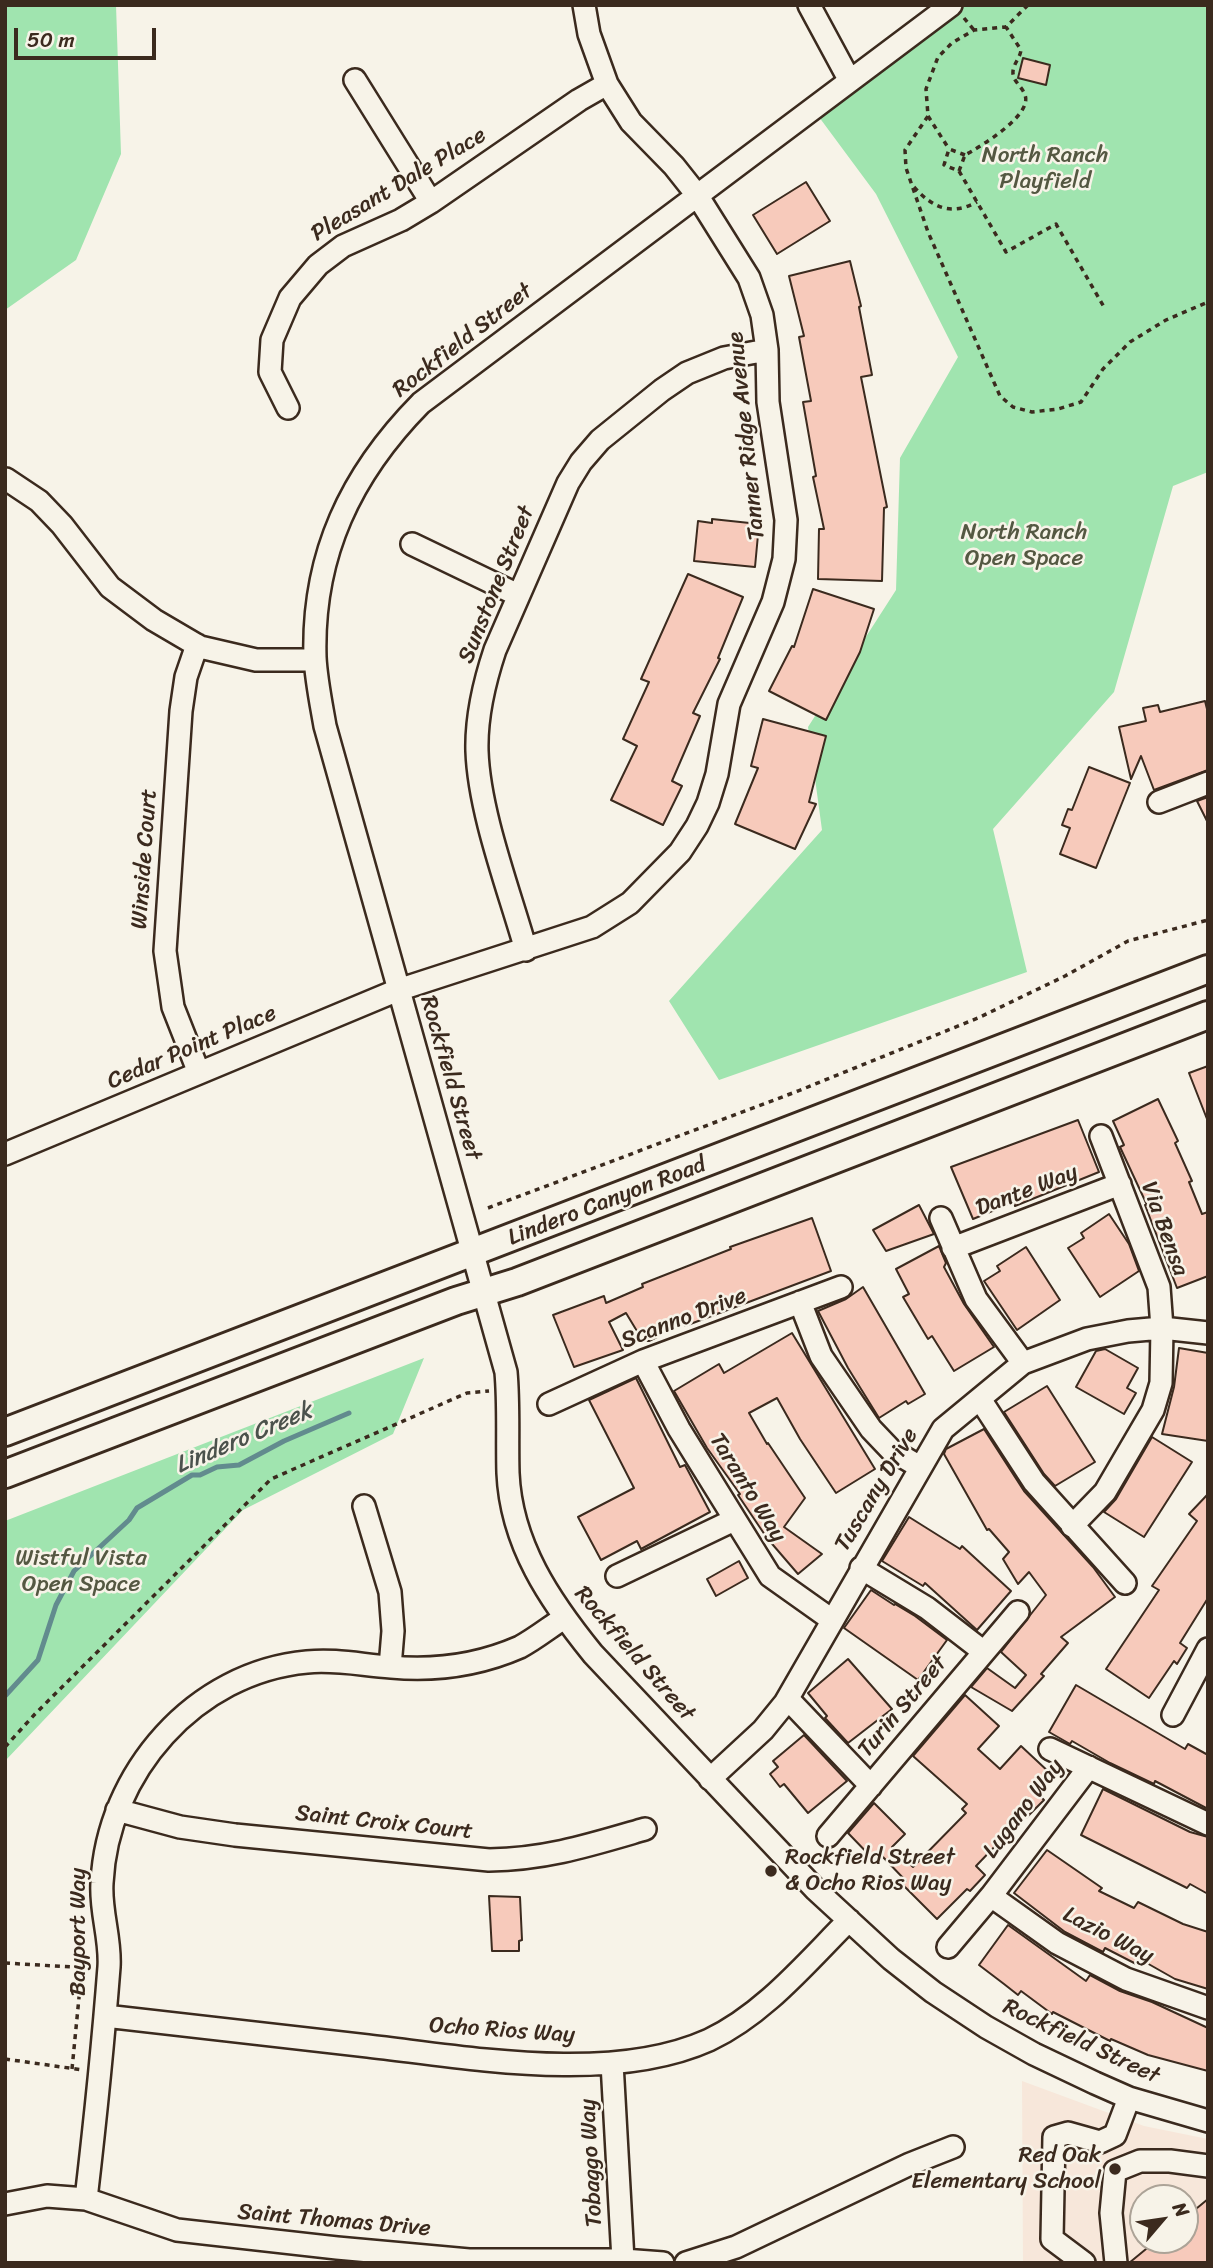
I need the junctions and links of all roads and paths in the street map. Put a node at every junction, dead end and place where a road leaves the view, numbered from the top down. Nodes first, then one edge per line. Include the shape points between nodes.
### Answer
1 (584, 5) edge
2 (809, 5) edge
3 (951, 5) edge
4 (1028, 5) edge
5 (1006, 27) junction
6 (355, 80) dead end
7 (850, 81) junction
8 (607, 84) junction
9 (928, 116) junction
10 (949, 149) junction
11 (965, 155) junction
12 (959, 171) junction
13 (912, 186) junction
14 (697, 195) junction
15 (432, 202) junction
16 (977, 202) junction
17 (1208, 302) edge
18 (1104, 307) dead end
19 (767, 350) junction
20 (288, 408) dead end
21 (6, 479) edge
22 (412, 544) dead end
23 (518, 595) junction
24 (197, 645) junction
25 (315, 660) junction
26 (1208, 783) edge
27 (1159, 802) dead end
28 (1208, 920) edge
29 (526, 950) junction
30 (1208, 969) edge
31 (398, 990) junction
32 (1208, 1015) edge
33 (199, 1073) junction
34 (1101, 1136) dead end
35 (5, 1154) edge
36 (1120, 1184) junction
37 (488, 1208) dead end
38 (941, 1218) dead end
39 (953, 1248) junction
40 (472, 1254) junction
41 (841, 1287) dead end
42 (483, 1293) junction
43 (800, 1302) junction
44 (1162, 1328) junction
45 (1208, 1333) edge
46 (643, 1361) junction
47 (1023, 1363) junction
48 (508, 1388) junction
49 (980, 1399) junction
50 (549, 1404) dead end
51 (5, 1432) edge
52 (920, 1467) junction
53 (5, 1474) edge
54 (364, 1506) dead end
55 (734, 1520) junction
56 (1072, 1526) junction
57 (861, 1568) junction
58 (617, 1576) dead end
59 (1125, 1583) dead end
60 (1018, 1612) dead end
61 (564, 1618) junction
62 (832, 1620) junction
63 (1208, 1649) edge
64 (984, 1652) junction
65 (390, 1667) junction
66 (788, 1699) junction
67 (1172, 1715) dead end
68 (5, 1747) edge
69 (1050, 1749) dead end
70 (1088, 1767) junction
71 (710, 1779) junction
72 (871, 1786) junction
73 (117, 1810) junction
74 (1208, 1824) edge
75 (645, 1829) dead end
76 (828, 1836) dead end
77 (991, 1896) junction
78 (849, 1920) junction
79 (948, 1947) dead end
80 (5, 1963) edge
81 (82, 1968) junction
82 (108, 1970) junction
83 (1208, 2008) edge
84 (104, 2016) junction
85 (5, 2059) edge
86 (612, 2063) junction
87 (72, 2069) junction
88 (100, 2072) junction
89 (1129, 2098) junction
90 (1208, 2121) edge
91 (953, 2147) dead end
92 (1208, 2166) edge
93 (86, 2199) junction
94 (5, 2203) edge
95 (337, 2255) edge
96 (623, 2260) junction
97 (663, 2263) edge
98 (685, 2263) edge
99 (1084, 2263) edge
100 (1116, 2263) edge

1 - 8 street, Tanner Ridge Avenue
2 - 7 street
3 - 7 street, Rockfield Street
4 - 5 path
5 - 9 path via 974,30 938,57 926,89
5 - 11 path via 1021,50 1013,72 1026,104 1006,128
6 - 15 street
7 - 14 street, Rockfield Street
8 - 14 street, Tanner Ridge Avenue via 631,122
8 - 15 street, Pleasant Dale Place
9 - 10 path
9 - 13 path via 905,150
10 - 11 path
10 - 12 path via 944,165
11 - 12 path
12 - 16 path
13 - 16 path via 937,206 951,209
13 - 17 path via 1000,396 1013,407 1032,412 1081,402 1103,369 1130,342
14 - 19 street, Tanner Ridge Avenue via 749,278 762,315
14 - 25 street, Rockfield Street via 421,403 396,429 358,482 333,538 320,587
15 - 20 street, Pleasant Dale Place via 344,246 318,265 290,298 272,340 270,372
16 - 18 path via 1006,252 1056,224
19 - 23 street, Sunstone Street via 724,358 687,373 600,440 568,483
19 - 29 street, Tanner Ridge Avenue via 768,402 786,520 785,559 773,602 729,704 708,803 681,852 629,904 592,927
21 - 24 street via 39,501 110,587
22 - 23 street
23 - 29 street, Sunstone Street via 486,677 477,752 485,806
24 - 25 street via 256,660
24 - 33 street, Winside Court via 181,711 165,951 173,1007
25 - 31 street, Rockfield Street via 325,726
26 - 27 street
28 - 37 path via 1128,941 978,1018
29 - 31 street, Tanner Ridge Avenue
30 - 40 main road, Lindero Canyon Road
31 - 33 street, Cedar Point Place
31 - 40 street, Rockfield Street
32 - 42 main road, Lindero Canyon Road
33 - 35 street, Cedar Point Place
34 - 36 street, Via Bensa
36 - 39 street, Dante Way
36 - 44 street, Via Bensa via 1159,1287
38 - 39 street
39 - 47 street via 976,1299
40 - 42 street, Rockfield Street
40 - 51 main road, Lindero Canyon Road
41 - 43 street, Scanno Drive
42 - 48 street, Rockfield Street
42 - 53 main road, Lindero Canyon Road
43 - 46 street, Scanno Drive
43 - 52 street via 821,1356 871,1429 891,1450
44 - 45 street, Tuscany Drive
44 - 47 street, Tuscany Drive via 1087,1339
44 - 56 street, Via Bensa via 1161,1383 1153,1410 1105,1492
46 - 50 street, Scanno Drive
46 - 55 street, Taranto Way
47 - 49 street, Tuscany Drive
48 - 61 street, Rockfield Street via 508,1476 516,1521 533,1570
48 - 68 path via 467,1393 271,1479
49 - 52 street, Tuscany Drive via 943,1429
49 - 56 street via 1034,1482
52 - 57 street, Tuscany Drive
54 - 65 street via 390,1592
55 - 58 street
55 - 62 street, Taranto Way via 770,1576
56 - 59 street
57 - 62 street, Tuscany Drive
57 - 64 street via 927,1608
60 - 64 street, Turin Street
61 - 65 street, Bayport Way via 521,1646 482,1661 436,1669
61 - 71 street, Rockfield Street
62 - 66 street, Tuscany Drive
63 - 67 street
64 - 72 street, Turin Street
65 - 73 street, Bayport Way via 305,1662 259,1672 223,1688 188,1711 160,1738
66 - 71 street, Tuscany Drive via 763,1730
66 - 72 street
69 - 70 street
70 - 74 street
70 - 77 street, Lugano Way
71 - 78 street, Rockfield Street
72 - 76 street, Turin Street
73 - 75 street, Saint Croix Court via 180,1827 235,1835 489,1860 552,1855
73 - 82 street, Bayport Way via 102,1884
77 - 79 street, Lugano Way
77 - 83 street, Lazio Way via 1057,1943 1126,1979
78 - 86 street, Ocho Rios Way via 735,2026 673,2053
78 - 89 street, Rockfield Street via 933,1992 986,2027
80 - 81 path
81 - 82 path
81 - 87 path
82 - 84 street, Bayport Way
84 - 86 street, Ocho Rios Way via 492,2060
84 - 88 street, Bayport Way
85 - 87 path
86 - 96 street, Tobaggo Way
87 - 88 path
88 - 93 street, Bayport Way
89 - 90 street, Rockfield Street
89 - 99 street via 1115,2135 1100,2142 1068,2133 1054,2137 1052,2239
91 - 98 street via 737,2247
92 - 100 street via 1140,2161 1115,2171 1111,2213
93 - 94 street, Saint Thomas Drive via 47,2196
93 - 95 street, Saint Thomas Drive via 177,2230
95 - 96 street, Saint Thomas Drive
96 - 97 street, Saint Thomas Drive

